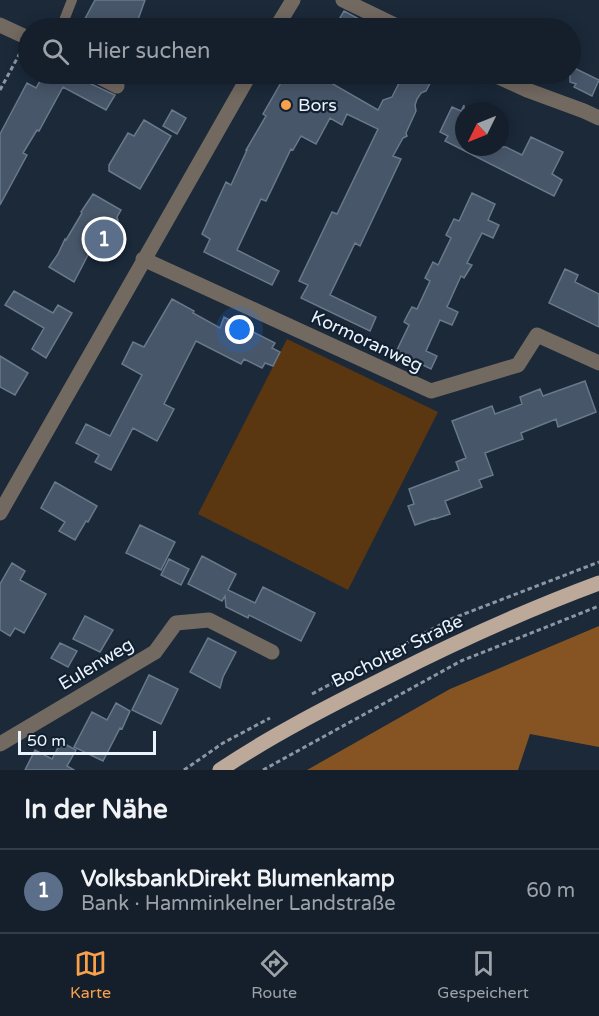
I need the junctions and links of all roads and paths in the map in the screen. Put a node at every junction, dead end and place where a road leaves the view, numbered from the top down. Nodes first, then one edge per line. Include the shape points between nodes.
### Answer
1 (72, 0) edge
2 (293, 0) edge
3 (343, 0) edge
4 (65, 18) edge
5 (282, 18) edge
6 (380, 18) edge
7 (0, 25) edge
8 (18, 33) edge
9 (18, 57) edge
10 (113, 84) edge
11 (244, 84) edge
12 (514, 84) edge
13 (117, 86) dead end
14 (0, 90) edge
15 (599, 118) edge
16 (143, 260) junction
17 (599, 363) edge
18 (0, 513) edge
19 (599, 583) edge
20 (599, 606) edge
21 (272, 652) dead end
22 (0, 744) edge
23 (220, 770) edge
24 (264, 770) edge

1 - 4 lane
2 - 5 street
3 - 6 street
7 - 8 street
9 - 14 path
10 - 13 street
11 - 16 street
12 - 15 street
16 - 17 street, Kormoranweg via 431,391 518,365 537,335
16 - 18 street
19 - 23 main road, Bocholter Straße via 447,647 338,701
20 - 24 path via 461,661
21 - 22 street, Eulenweg via 209,620 176,623 155,652

